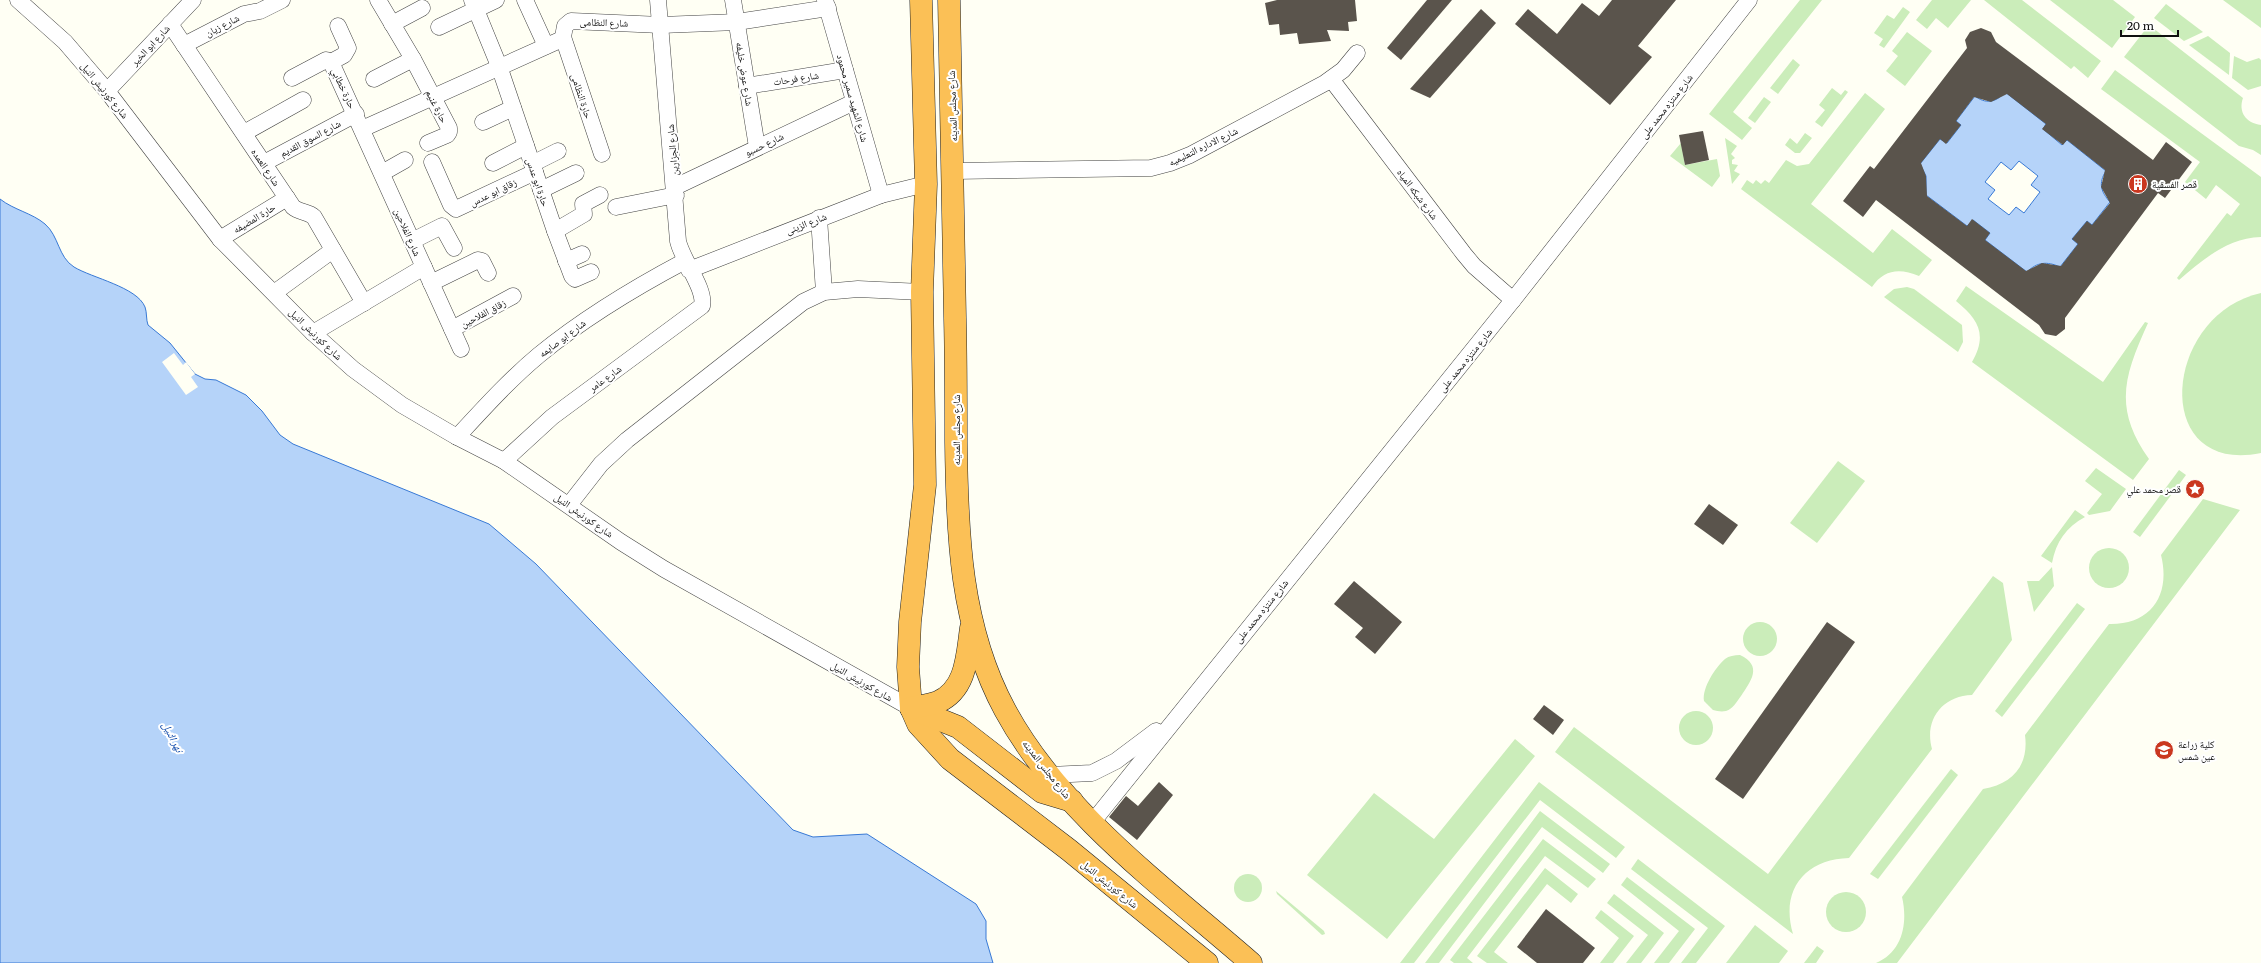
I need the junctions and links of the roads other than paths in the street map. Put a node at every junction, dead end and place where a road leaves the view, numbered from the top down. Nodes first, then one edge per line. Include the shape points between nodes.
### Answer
1 (18, 0) edge
2 (192, 0) edge
3 (282, 0) edge
4 (378, 0) edge
5 (496, 0) edge
6 (525, 0) edge
7 (658, 0) edge
8 (733, 0) edge
9 (921, 0) edge
10 (949, 0) edge
11 (1749, 0) edge
12 (826, 4) edge
13 (474, 5) edge
14 (248, 6) edge
15 (422, 8) dead end
16 (737, 22) junction
17 (170, 24) junction
18 (392, 24) junction
19 (661, 25) junction
20 (338, 26) dead end
21 (439, 28) dead end
22 (563, 38) junction
23 (184, 44) junction
24 (546, 46) junction
25 (1357, 53) dead end
26 (413, 59) junction
27 (331, 62) junction
28 (499, 66) junction
29 (845, 70) junction
30 (292, 78) dead end
31 (374, 78) dead end
32 (1331, 79) junction
33 (747, 86) junction
34 (107, 91) junction
35 (433, 96) junction
36 (303, 100) dead end
37 (854, 102) junction
38 (513, 108) junction
39 (356, 114) junction
40 (483, 122) dead end
41 (362, 129) junction
42 (244, 134) junction
43 (428, 143) dead end
44 (526, 146) junction
45 (757, 147) junction
46 (558, 151) dead end
47 (602, 154) dead end
48 (405, 160) dead end
49 (432, 162) dead end
50 (264, 163) junction
51 (493, 163) dead end
52 (533, 168) junction
53 (954, 171) junction
54 (382, 173) junction
55 (576, 173) dead end
56 (926, 184) junction
57 (541, 190) junction
58 (675, 191) junction
59 (600, 194) dead end
60 (881, 195) junction
61 (287, 198) junction
62 (616, 207) dead end
63 (819, 218) junction
64 (555, 231) junction
65 (220, 239) junction
66 (412, 241) junction
67 (454, 248) dead end
68 (333, 250) junction
69 (582, 254) dead end
70 (566, 261) junction
71 (687, 265) junction
72 (424, 267) junction
73 (591, 272) dead end
74 (488, 273) dead end
75 (431, 283) junction
76 (824, 292) junction
77 (922, 292) junction
78 (274, 293) junction
79 (513, 296) dead end
80 (702, 296) joint
81 (1514, 300) junction
82 (364, 302) junction
83 (452, 329) junction
84 (313, 333) junction
85 (461, 350) dead end
86 (457, 437) junction
87 (504, 461) junction
88 (570, 505) junction
89 (971, 622) junction
90 (911, 708) junction
91 (1176, 715) junction
92 (1101, 769) junction
93 (1050, 775) junction
94 (1124, 781) junction
95 (1072, 801) junction
96 (1091, 824) junction
97 (1207, 963) edge
98 (1251, 963) edge

1 - 34 street, شارع كورنيش النيل via 65,42
2 - 17 street, شارع ابو الخير
3 - 14 street, شارع زيان via 260,11
4 - 18 street, حارة غنيم
5 - 13 street
6 - 24 street
7 - 19 street, شارع الجزارين
8 - 16 street, شارع عوض خليفه
9 - 56 highway
10 - 53 highway, شارع مجلس المدينه
11 - 81 street, شارع منتزه محمد على
12 - 16 street, شارع النظامى
12 - 29 street, شارع الشهيد سمير محمود
13 - 21 street
13 - 28 street, حارة ابو عدس
14 - 23 street, شارع زيان via 244,14
15 - 18 street
16 - 19 street, شارع النظامى
16 - 33 street, شارع عوض خليفه
17 - 23 street, شارع العمده
17 - 34 street, شارع ابو الخير
18 - 26 street, حارة غنيم
19 - 22 street, شارع النظامى via 572,21 565,26
19 - 58 street, شارع الجزارين
20 - 27 street, حارة خطابي via 348,48 344,55
22 - 24 street
22 - 47 street, حارة النظامى
23 - 42 street, شارع العمده
24 - 28 street
25 - 32 street, شارع الاداره التعليميه
26 - 31 street
26 - 35 street, حارة غنيم
27 - 30 street, حارة خطابي via 326,60
27 - 39 street, حارة خطابي
28 - 35 street
28 - 38 street, حارة ابو عدس
29 - 33 street, شارع فرحات
29 - 37 street, شارع الشهيد سمير محمود
32 - 53 street, شارع الاداره التعليميه via 1190,154 1151,168
32 - 81 street, شارع شبكه المياه via 1464,254 1474,266
33 - 45 street, شارع عوض خليفه
34 - 65 street, شارع كورنيش النيل
35 - 41 street
35 - 43 street, حارة غنيم via 449,132
36 - 42 street
37 - 45 street, شارع حسبو
37 - 60 street, شارع الشهيد سمير محمود
38 - 40 street
38 - 44 street, حارة ابو عدس
39 - 41 street, شارع الفلاحين
39 - 50 street, شارع السوق القديم
41 - 54 street, شارع الفلاحين
42 - 50 street, شارع العمده
44 - 51 street
44 - 52 street, حارة ابو عدس
45 - 58 street, شارع حسبو
46 - 52 street
48 - 54 street
49 - 52 street, زقاق ابو عدس via 451,205 456,209
50 - 61 street, شارع العمده
52 - 57 street, حارة ابو عدس
53 - 89 highway, شارع مجلس المدينه via 958,537
54 - 66 street, شارع الفلاحين
55 - 57 street
56 - 60 street, شارع الزينى
56 - 77 highway
57 - 64 street, حارة ابو عدس
58 - 62 street, شارع حسبو
58 - 71 street, شارع الجزارين via 678,240
59 - 64 street via 583,204 584,214
60 - 63 street, شارع الزينى
61 - 65 street, حارة المضيفه
61 - 68 street, شارع العمده via 298,211 310,213 314,217
63 - 71 street, شارع الزينى
63 - 76 street
64 - 70 street, حارة ابو عدس
65 - 78 street, شارع كورنيش النيل
66 - 67 street via 442,226
66 - 72 street, شارع الفلاحين
68 - 78 street
68 - 82 street, شارع العمده
69 - 70 street
70 - 73 street, حارة ابو عدس via 575,279
71 - 80 street, شارع الجزارين
71 - 86 street, شارع ابو صايمه via 633,288 539,355 496,395
72 - 75 street, شارع الفلاحين
72 - 82 street
74 - 75 street via 482,261 478,260
75 - 83 street, شارع الفلاحين
76 - 77 street via 858,289
76 - 88 street via 781,318 627,440 601,464
77 - 90 highway via 925,485 910,622 908,667
78 - 84 street, شارع كورنيش النيل
79 - 83 street, زقاق الفلاحين
80 - 87 street, شارع عامر via 702,306 699,309 552,417
81 - 91 street, شارع منتزه محمد على
82 - 84 street
83 - 85 street, شارع الفلاحين
84 - 86 street, شارع كورنيش النيل via 353,369 402,405
86 - 87 street, شارع كورنيش النيل
87 - 88 street, شارع كورنيش النيل
88 - 90 street, شارع كورنيش النيل via 664,569
89 - 90 highway via 965,670 961,680 954,690 939,702
89 - 93 highway, شارع مجلس المدينه via 1004,709 1032,753
90 - 95 highway via 958,727 1042,792
90 - 97 highway, شارع كورنيش النيل via 918,724 950,759 1069,850
91 - 92 street, شارع منتزه محمد على via 1129,752
91 - 94 street, شارع منتزه محمد على
92 - 93 street, شارع منتزه محمد على via 1084,775
92 - 94 street via 1108,775
93 - 95 highway, شارع مجلس المدينه
94 - 96 street, شارع منتزه محمد على
95 - 96 highway, شارع مجلس المدينه
96 - 98 highway

